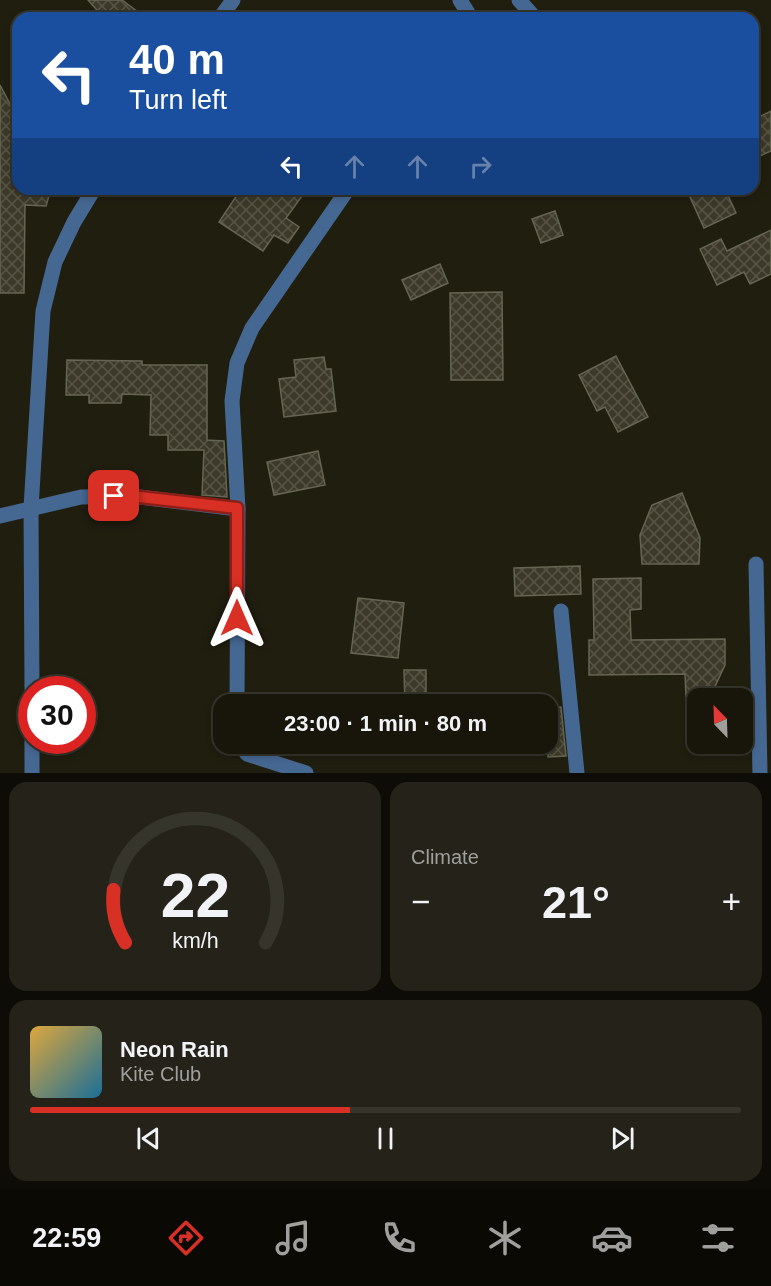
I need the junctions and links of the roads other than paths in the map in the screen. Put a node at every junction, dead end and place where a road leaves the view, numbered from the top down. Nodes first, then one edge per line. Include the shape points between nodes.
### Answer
1 (519, 0) edge
2 (530, 12) edge
3 (90, 195) edge
4 (344, 195) edge
5 (31, 508) junction
6 (237, 508) junction
7 (0, 516) edge
8 (756, 564) dead end
9 (561, 611) dead end
10 (32, 676) edge
11 (237, 694) edge
12 (32, 754) edge
13 (247, 754) edge
14 (32, 773) edge
15 (306, 773) edge
16 (578, 773) edge
17 (760, 773) edge

1 - 2 street
3 - 5 street via 55,262 43,311
4 - 6 street via 252,328 237,363 232,401
5 - 6 street via 81,497 131,496
5 - 7 street
5 - 10 street
6 - 11 street
8 - 17 street
9 - 16 street
12 - 14 street
13 - 15 street

